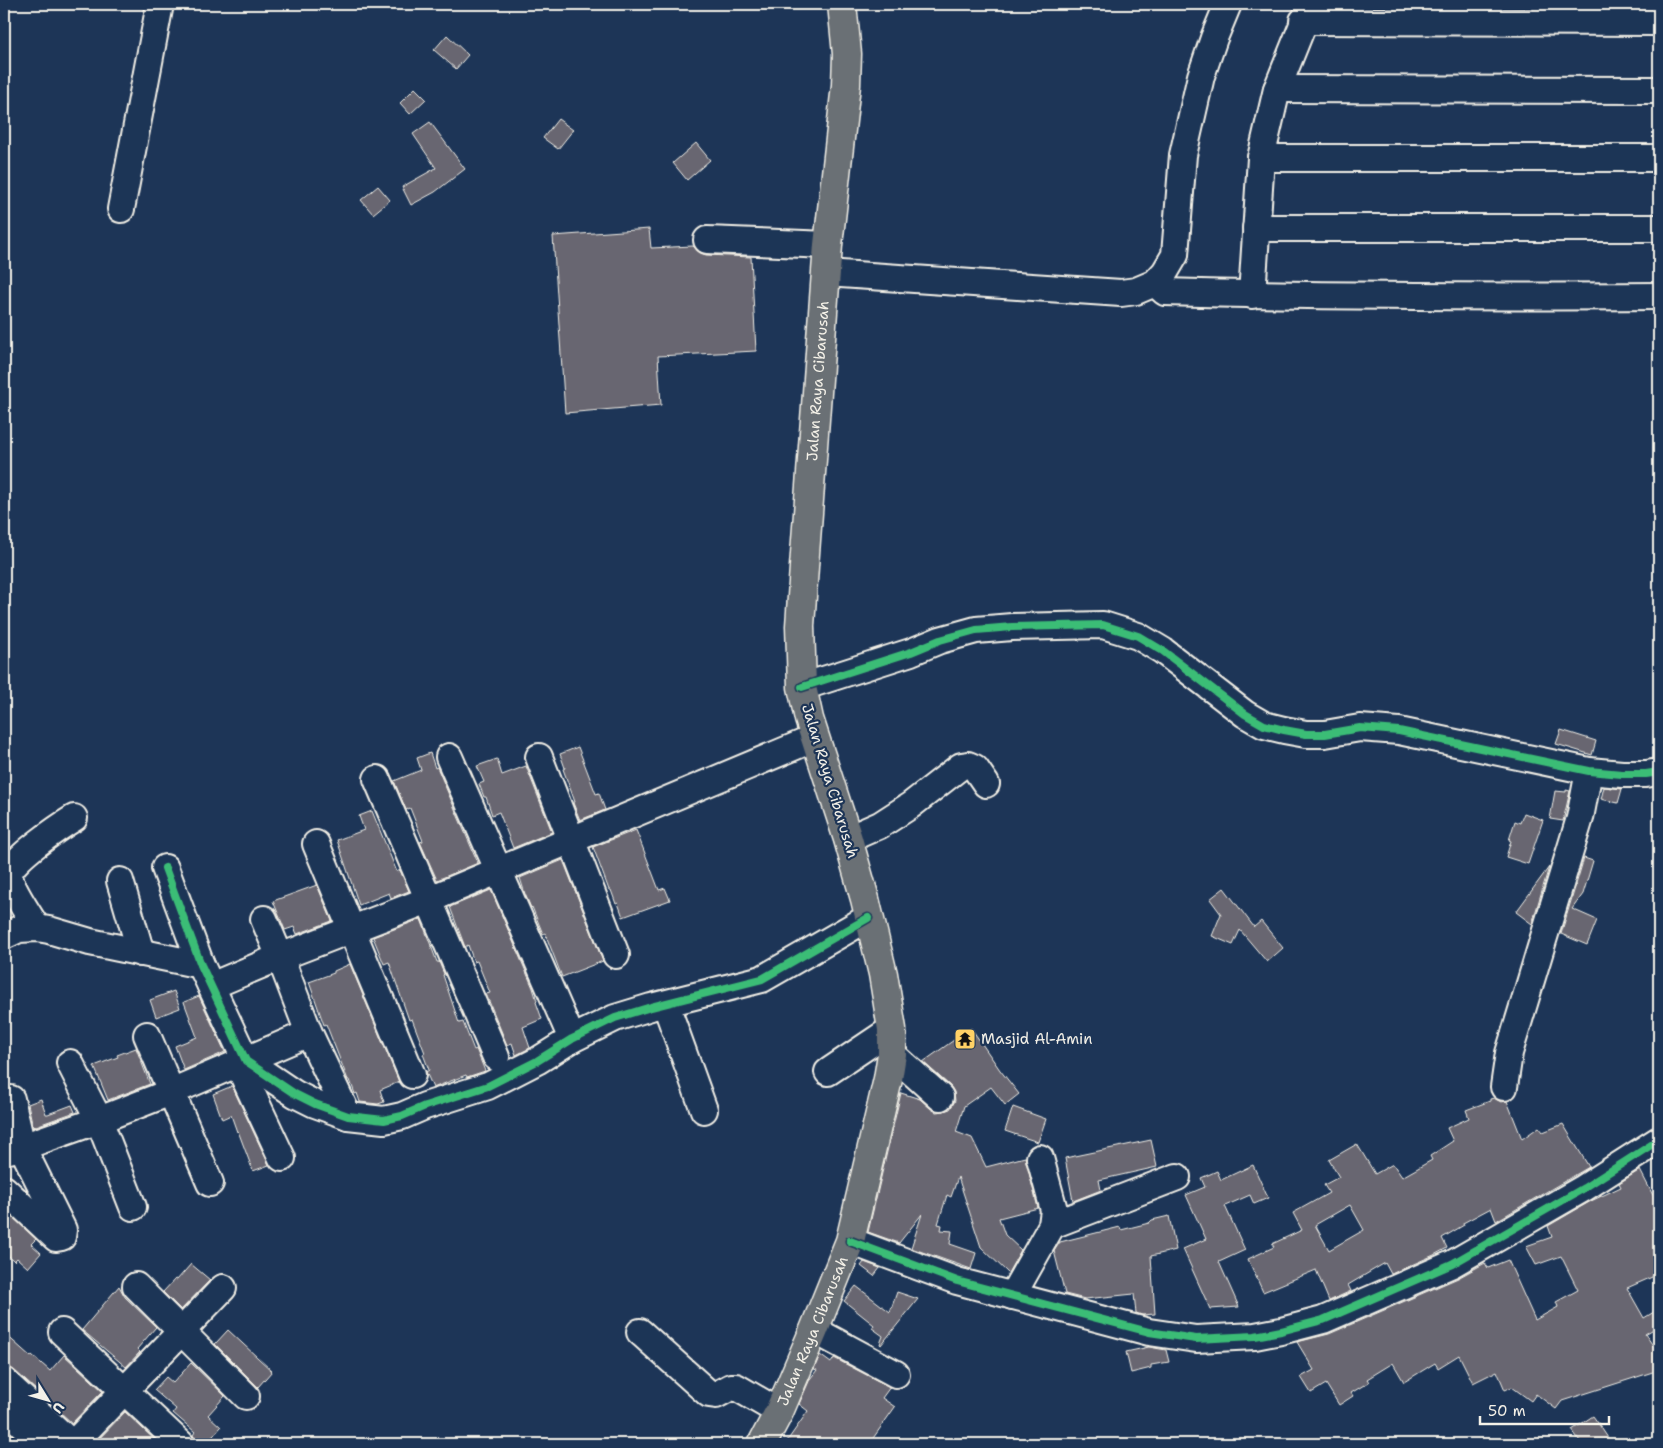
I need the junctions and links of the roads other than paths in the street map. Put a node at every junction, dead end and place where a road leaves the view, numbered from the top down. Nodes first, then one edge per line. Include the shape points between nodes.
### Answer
1 (160, 4) edge
2 (842, 4) edge
3 (1228, 4) edge
4 (1308, 12) edge
5 (1659, 22) edge
6 (1277, 89) junction
7 (1659, 90) edge
8 (1261, 158) junction
9 (1659, 158) edge
10 (121, 209) dead end
11 (1256, 228) junction
12 (1659, 228) edge
13 (707, 240) dead end
14 (828, 244) junction
15 (826, 273) junction
16 (1155, 283) junction
17 (1252, 295) junction
18 (1659, 296) edge
19 (802, 687) junction
20 (816, 738) junction
21 (449, 757) dead end
22 (539, 757) dead end
23 (1588, 771) junction
24 (1659, 772) edge
25 (377, 779) dead end
26 (986, 784) dead end
27 (74, 818) dead end
28 (848, 839) junction
29 (572, 840) junction
30 (316, 844) dead end
31 (165, 868) dead end
32 (498, 871) junction
33 (120, 880) dead end
34 (428, 900) junction
35 (868, 918) junction
36 (264, 919) dead end
37 (37, 928) junction
38 (352, 928) junction
39 (4, 936) edge
40 (141, 953) junction
41 (616, 956) dead end
42 (280, 957) junction
43 (206, 976) junction
44 (666, 1005) junction
45 (309, 1033) junction
46 (147, 1034) dead end
47 (572, 1039) junction
48 (892, 1041) junction
49 (496, 1057) dead end
50 (242, 1062) junction
51 (70, 1063) dead end
52 (828, 1072) dead end
53 (412, 1075) dead end
54 (1504, 1087) dead end
55 (171, 1092) junction
56 (940, 1097) dead end
57 (11, 1099) dead end
58 (704, 1110) dead end
59 (348, 1116) junction
60 (99, 1120) junction
61 (1659, 1140) edge
62 (13, 1149) edge
63 (282, 1158) dead end
64 (1040, 1158) dead end
65 (1178, 1177) dead end
66 (210, 1183) dead end
67 (4, 1189) edge
68 (133, 1207) dead end
69 (1052, 1225) junction
70 (850, 1241) junction
71 (136, 1286) dead end
72 (223, 1288) dead end
73 (1012, 1296) junction
74 (814, 1330) junction
75 (181, 1331) junction
76 (62, 1332) dead end
77 (640, 1332) dead end
78 (896, 1374) dead end
79 (4, 1381) edge
80 (124, 1391) junction
81 (246, 1396) dead end
82 (4, 1408) edge
83 (779, 1412) junction
84 (43, 1444) edge
85 (72, 1444) edge
86 (181, 1444) edge
87 (762, 1444) edge

1 - 10 street
2 - 14 main road, Jalan Raya Cibarusah via 847,54 846,85
3 - 16 street via 1201,76 1183,155 1175,254
4 - 5 street
4 - 6 street
6 - 7 street
6 - 8 street
8 - 9 street
8 - 11 street
11 - 12 street
11 - 17 street
13 - 14 street
14 - 15 main road, Jalan Raya Cibarusah
15 - 16 street via 1121,293
15 - 19 main road, Jalan Raya Cibarusah via 800,626
16 - 17 street via 1165,292
17 - 18 street
19 - 20 main road, Jalan Raya Cibarusah
19 - 23 street via 976,630 1103,625 1138,636 1163,651 1264,725 1306,734 1360,728 1399,731
20 - 28 main road, Jalan Raya Cibarusah
20 - 29 street
21 - 32 street
22 - 29 street
23 - 24 street via 1622,774
23 - 54 street via 1580,818 1509,1053
25 - 34 street
26 - 28 street via 974,768 961,766 911,805 880,825
27 - 37 street via 40,842 9,872 14,889
28 - 35 main road, Jalan Raya Cibarusah
29 - 32 street
29 - 41 street
30 - 38 street
31 - 43 street
32 - 34 street
32 - 47 street
33 - 40 street
34 - 38 street
34 - 49 street
35 - 44 street via 762,979
35 - 48 main road, Jalan Raya Cibarusah via 882,974
36 - 42 street
37 - 39 street via 19,929
37 - 40 street
38 - 42 street
38 - 53 street
40 - 43 street
42 - 43 street
42 - 45 street
43 - 50 street
44 - 47 street via 615,1018
44 - 58 street
45 - 50 street
45 - 59 street
46 - 55 street
47 - 59 street via 488,1086 402,1116 384,1120
48 - 52 street
48 - 56 street
48 - 70 main road, Jalan Raya Cibarusah via 888,1079
50 - 55 street
50 - 59 street via 295,1094
50 - 63 street
51 - 60 street
55 - 60 street
55 - 66 street
57 - 62 street
60 - 62 street
60 - 68 street
61 - 73 street via 1584,1188 1452,1264 1322,1320 1281,1331 1255,1336 1196,1339 1149,1332
62 - 67 street via 63,1230 62,1237 56,1238
64 - 69 street via 1054,1210
65 - 69 street
69 - 73 street
70 - 73 street via 957,1281
70 - 74 main road, Jalan Raya Cibarusah
71 - 75 street
72 - 75 street
74 - 78 street
74 - 83 main road, Jalan Raya Cibarusah
75 - 80 street
75 - 81 street
76 - 80 street
77 - 83 street via 709,1394 716,1395 729,1387 736,1387
79 - 85 street
80 - 85 street
80 - 86 street
82 - 84 street
83 - 87 main road, Jalan Raya Cibarusah

